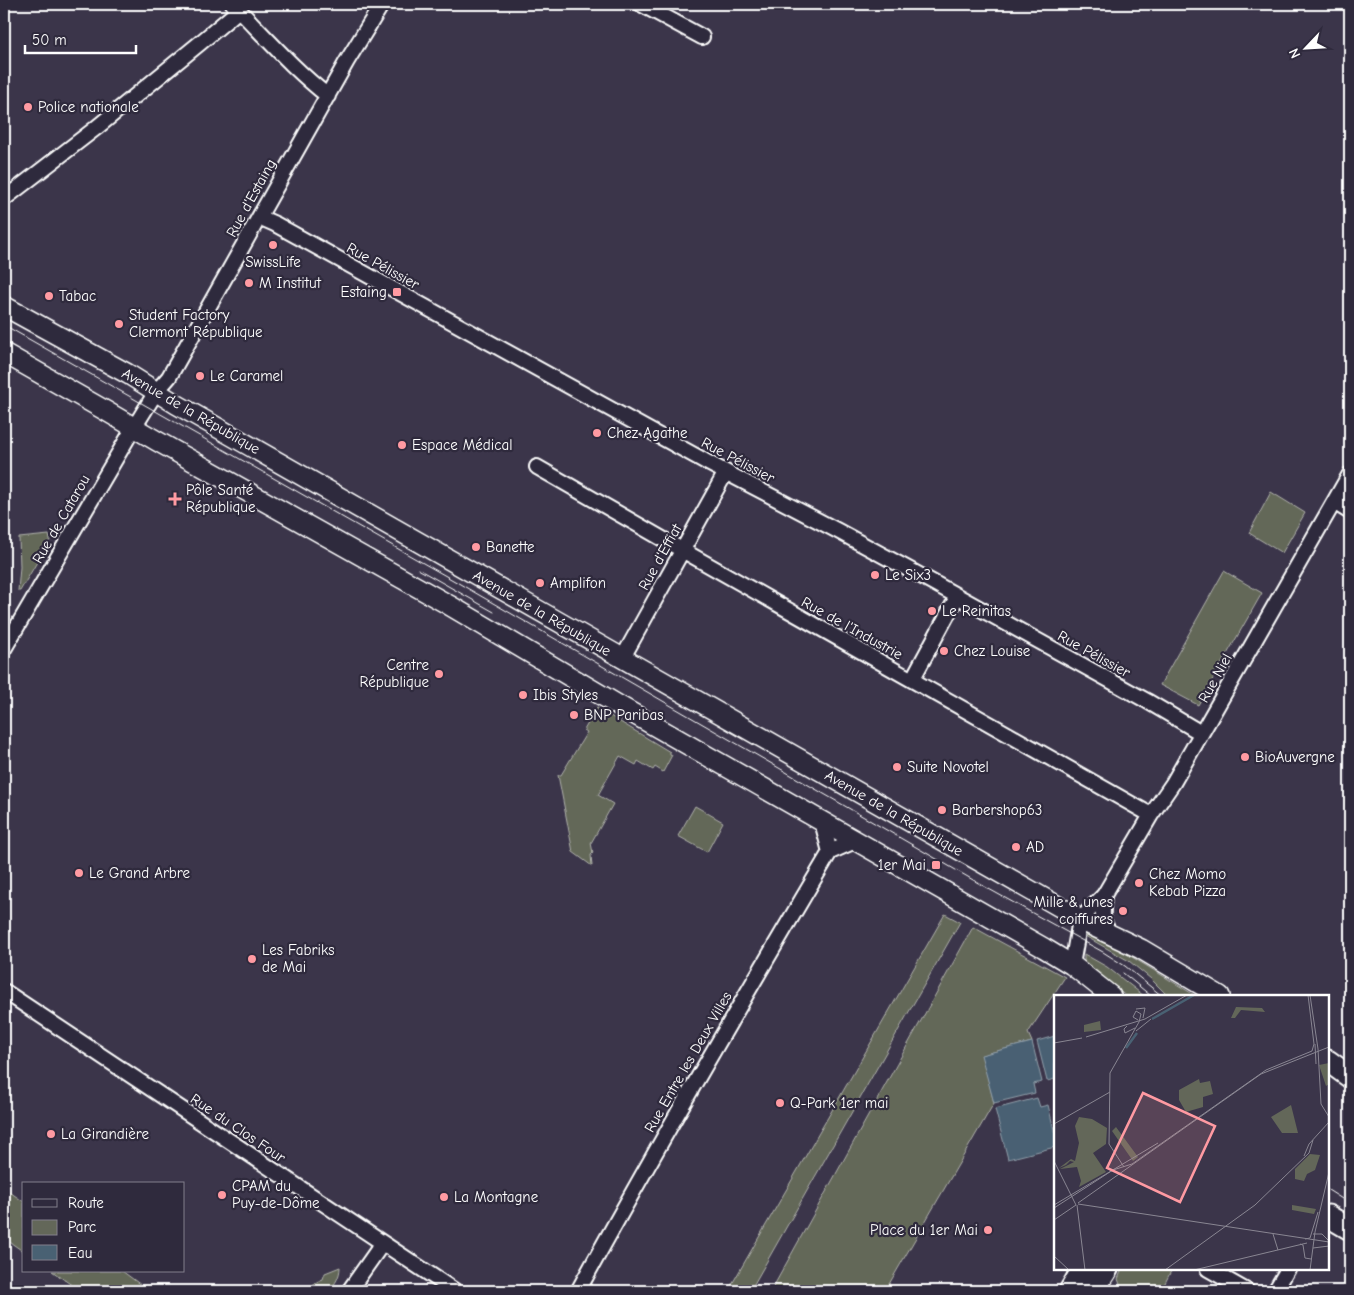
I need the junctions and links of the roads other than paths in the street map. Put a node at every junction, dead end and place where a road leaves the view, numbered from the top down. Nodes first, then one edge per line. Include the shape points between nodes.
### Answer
1 (382, 4) edge
2 (642, 4) edge
3 (236, 7) edge
4 (702, 37) dead end
5 (328, 96) junction
6 (4, 198) edge
7 (259, 217) junction
8 (4, 306) edge
9 (4, 354) edge
10 (152, 399) junction
11 (134, 428) junction
12 (537, 467) dead end
13 (726, 472) junction
14 (1350, 474) edge
15 (1334, 502) junction
16 (1350, 512) edge
17 (682, 550) junction
18 (958, 597) junction
19 (4, 649) edge
20 (622, 659) junction
21 (912, 680) junction
22 (1201, 733) junction
23 (1151, 815) junction
24 (822, 822) junction
25 (855, 841) junction
26 (830, 852) junction
27 (1104, 895) junction
28 (1080, 920) junction
29 (1110, 934) junction
30 (1072, 965) junction
31 (4, 991) edge
32 (1110, 995) edge
33 (1218, 995) edge
34 (1329, 1062) edge
35 (1350, 1077) edge
36 (1329, 1217) edge
37 (1350, 1230) edge
38 (382, 1244) junction
39 (1082, 1270) edge
40 (1105, 1270) edge
41 (1210, 1270) edge
42 (1287, 1270) edge
43 (348, 1291) edge
44 (455, 1291) edge
45 (578, 1291) edge
46 (1070, 1291) edge
47 (1093, 1291) edge
48 (1247, 1291) edge
49 (1274, 1291) edge

1 - 5 street, Rue d'Estaing
2 - 4 street
3 - 5 street via 293,66
3 - 6 street via 221,26
5 - 7 street, Rue d'Estaing
7 - 10 street, Rue d'Estaing via 169,377
7 - 13 street, Rue Pélissier
8 - 10 main road, Avenue de la République via 128,374
9 - 11 main road
10 - 11 street, Rue de Catarou
10 - 20 main road, Avenue de la République
11 - 19 street, Rue de Catarou
11 - 24 main road via 449,605
12 - 17 street, Rue de l'Industrie
13 - 17 street, Rue d'Effiat
13 - 18 street, Rue Pélissier
14 - 15 street, Rue Niel
15 - 16 street
15 - 22 street, Rue Niel
17 - 20 street, Rue d'Effiat
17 - 21 street, Rue de l'Industrie
18 - 21 street
18 - 22 street, Rue Pélissier
20 - 28 main road, Avenue de la République
21 - 23 street, Rue de l'Industrie
22 - 23 street, Rue Niel
23 - 27 street, Rue Niel
24 - 25 main road
24 - 26 street
25 - 26 street
25 - 30 main road
26 - 45 street, Rue Entre les Deux Villes via 694,1083
27 - 28 street, Rue Niel
27 - 29 street, Rue Niel via 1102,917
28 - 29 main road, Avenue de la République
28 - 30 street
29 - 33 main road, Avenue de la République via 1141,948
30 - 32 main road
31 - 38 street, Rue du Clos Four
34 - 35 main road
36 - 37 main road
38 - 43 street
38 - 44 street, Rue du Clos Four
39 - 46 main road
40 - 47 main road
41 - 48 street
42 - 49 street

